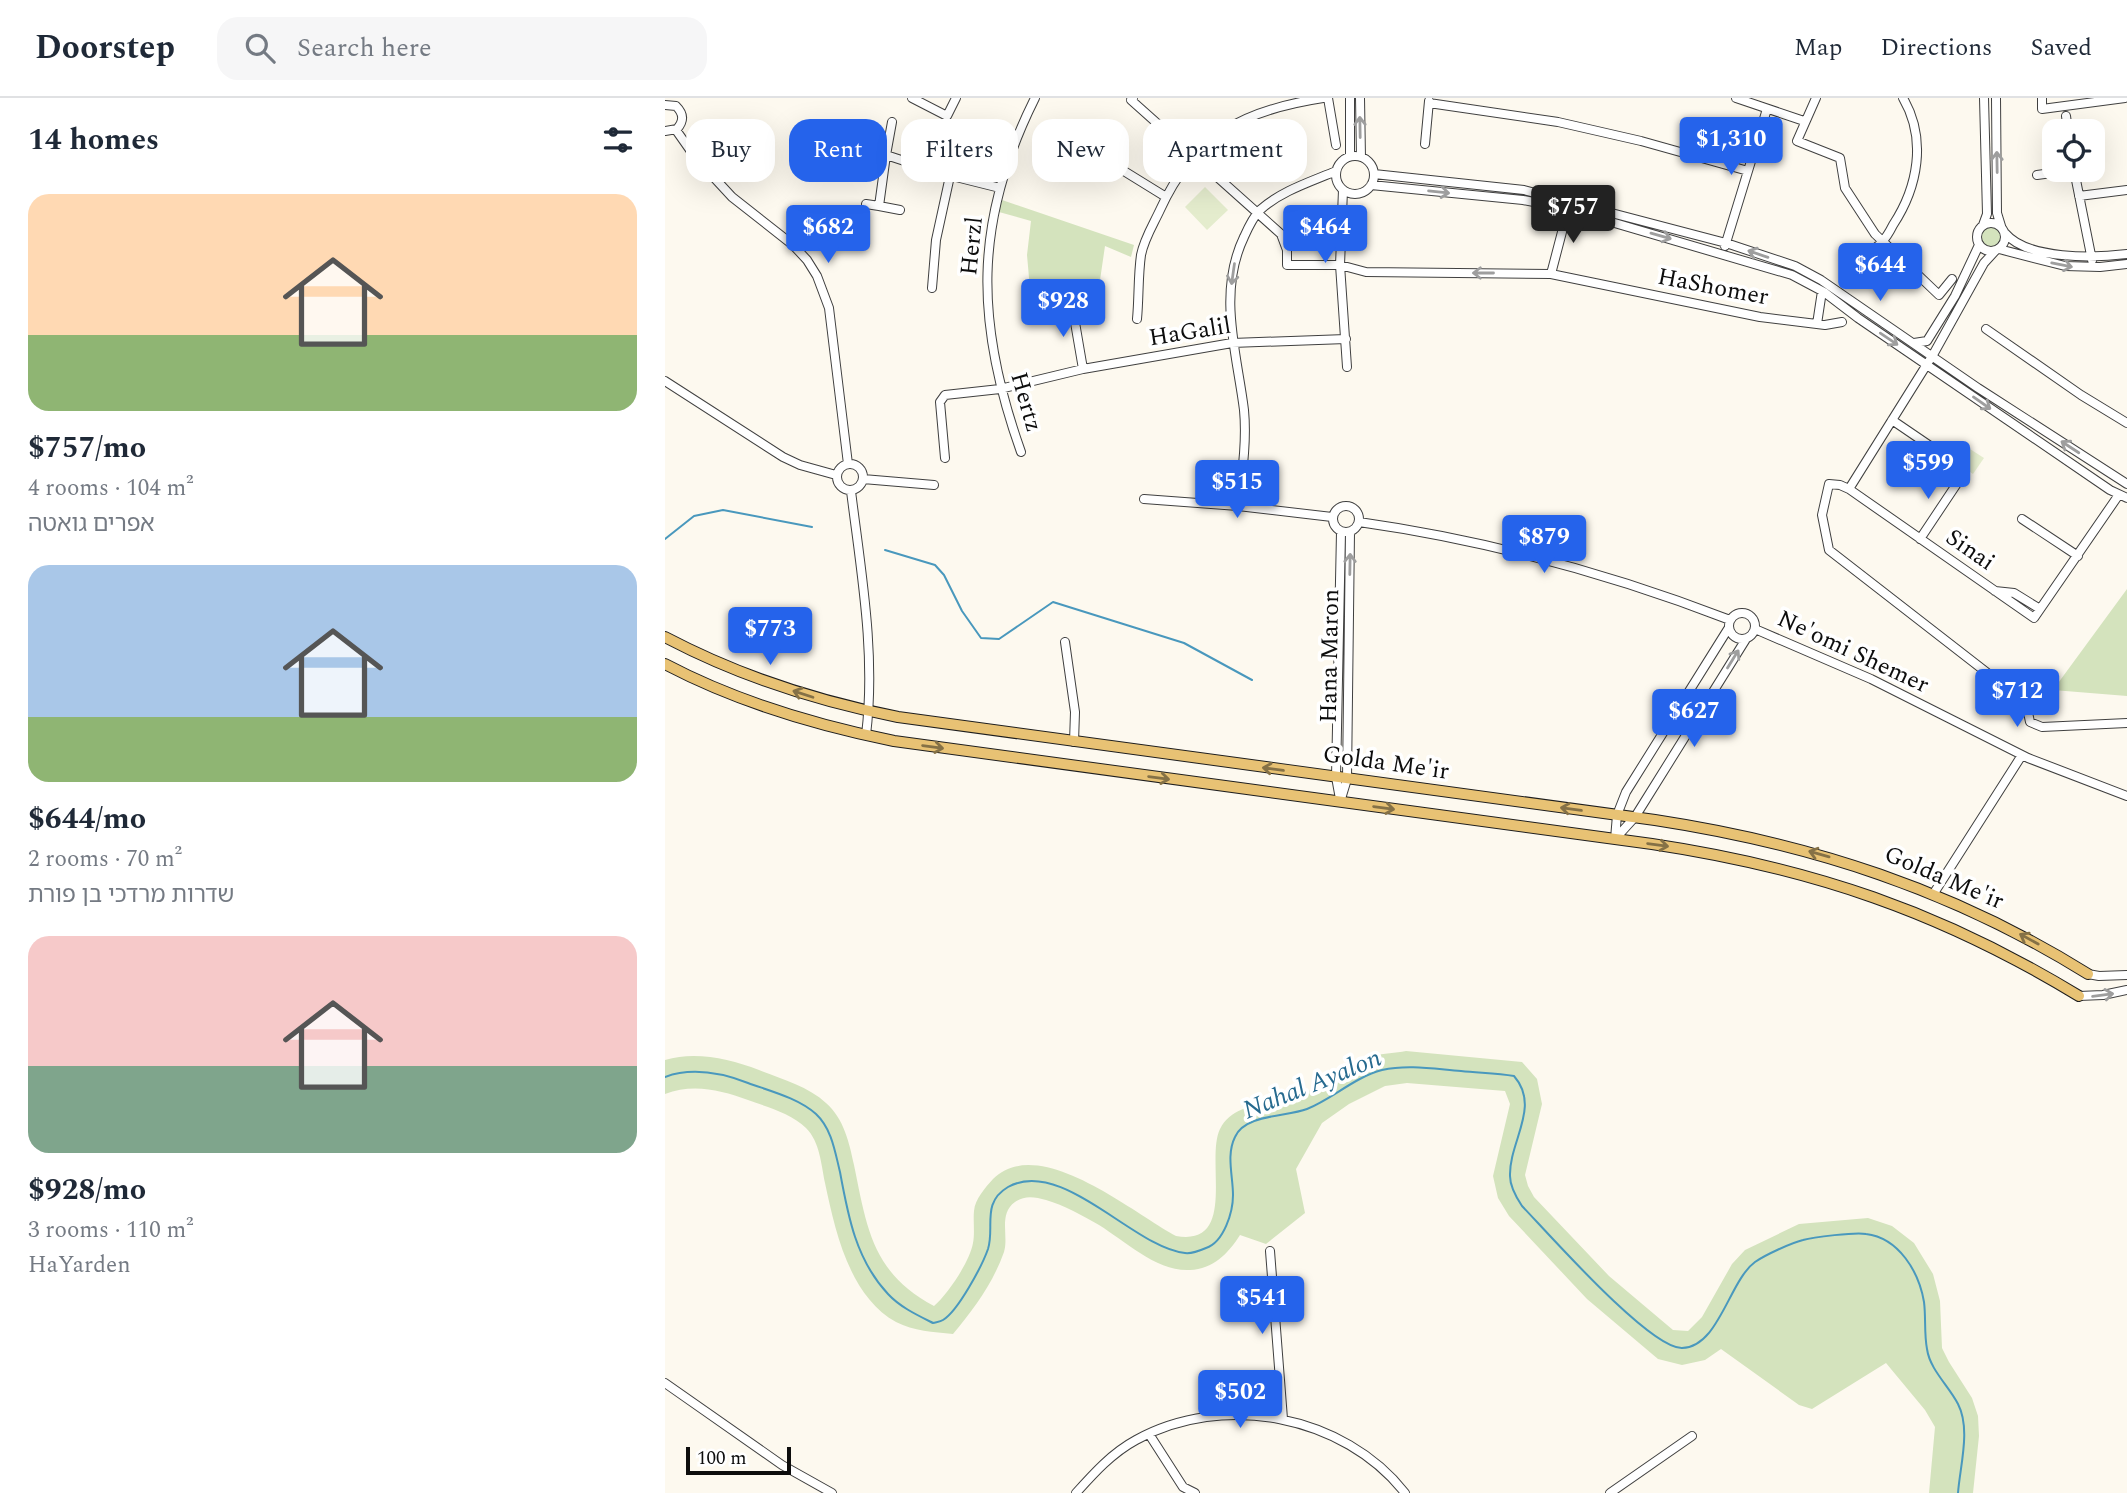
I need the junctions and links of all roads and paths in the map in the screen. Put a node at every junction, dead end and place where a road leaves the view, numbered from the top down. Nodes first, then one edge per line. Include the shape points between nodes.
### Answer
1 (912, 98) edge
2 (955, 98) edge
3 (1035, 98) edge
4 (1326, 98) edge
5 (1350, 98) edge
6 (1360, 98) edge
7 (1736, 98) edge
8 (1816, 98) edge
9 (1903, 98) edge
10 (1984, 98) edge
11 (1996, 98) edge
12 (2042, 98) edge
13 (2125, 98) edge
14 (1132, 99) edge
15 (2101, 100) edge
16 (1429, 101) edge
17 (665, 105) edge
18 (1767, 109) junction
19 (2066, 116) dead end
20 (1153, 119) edge
21 (1245, 119) edge
22 (2066, 119) edge
23 (1804, 121) junction
24 (892, 122) dead end
25 (676, 130) junction
26 (665, 131) edge
27 (1426, 144) dead end
28 (1336, 145) dead end
29 (887, 150) edge
30 (1350, 156) junction
31 (1361, 157) junction
32 (1336, 171) junction
33 (1748, 171) junction
34 (1129, 174) edge
35 (1374, 174) junction
36 (2042, 174) edge
37 (2037, 175) dead end
38 (882, 182) edge
39 (949, 182) edge
40 (975, 182) edge
41 (1176, 182) edge
42 (1223, 182) edge
43 (2076, 182) edge
44 (1371, 185) junction
45 (1000, 188) junction
46 (1343, 190) junction
47 (2127, 190) edge
48 (2079, 196) junction
49 (1166, 197) junction
50 (866, 204) dead end
51 (879, 206) junction
52 (1567, 209) junction
53 (900, 210) dead end
54 (1259, 212) junction
55 (1983, 225) junction
56 (2003, 230) junction
57 (1882, 242) junction
58 (1726, 243) junction
59 (1979, 245) junction
60 (1997, 249) junction
61 (1722, 253) junction
62 (2127, 254) edge
63 (2091, 255) junction
64 (1860, 260) dead end
65 (2127, 264) edge
66 (1340, 265) junction
67 (2092, 268) junction
68 (1551, 274) junction
69 (1952, 279) dead end
70 (932, 288) dead end
71 (1822, 291) junction
72 (1941, 293) junction
73 (1955, 296) junction
74 (1966, 296) junction
75 (1072, 305) dead end
76 (1137, 319) dead end
77 (988, 321) joint
78 (1842, 321) dead end
79 (1817, 324) junction
80 (1986, 329) dead end
81 (1346, 339) junction
82 (1231, 343) junction
83 (1913, 343) junction
84 (1929, 360) junction
85 (1347, 367) dead end
86 (1083, 369) junction
87 (665, 381) edge
88 (1000, 388) junction
89 (1892, 420) junction
90 (2127, 423) edge
91 (1021, 452) dead end
92 (945, 457) dead end
93 (848, 464) junction
94 (1921, 473) dead end
95 (836, 475) junction
96 (863, 479) junction
97 (1960, 479) dead end
98 (2127, 484) edge
99 (934, 485) dead end
100 (1849, 489) junction
101 (851, 491) junction
102 (2122, 497) edge
103 (1144, 499) dead end
104 (1238, 506) junction
105 (1332, 517) junction
106 (2022, 519) dead end
107 (1359, 522) junction
108 (1341, 532) junction
109 (1350, 532) junction
110 (1920, 539) junction
111 (2077, 556) junction
112 (1995, 591) junction
113 (2040, 609) junction
114 (1729, 625) junction
115 (1755, 629) junction
116 (665, 637) edge
117 (1746, 639) junction
118 (1065, 642) dead end
119 (665, 664) edge
120 (869, 711) junction
121 (2127, 723) edge
122 (866, 735) junction
123 (1074, 742) junction
124 (2022, 755) junction
125 (1342, 778) junction
126 (2127, 796) edge
127 (1340, 802) junction
128 (1617, 815) junction
129 (1635, 817) junction
130 (1615, 839) junction
131 (1934, 893) junction
132 (2088, 974) joint
133 (2127, 975) edge
134 (2127, 990) edge
135 (2079, 996) joint
136 (1270, 1251) dead end
137 (665, 1383) edge
138 (1283, 1419) junction
139 (1149, 1434) junction
140 (1692, 1436) dead end
141 (832, 1493) edge
142 (1076, 1493) edge
143 (1195, 1493) edge
144 (1405, 1493) edge
145 (1610, 1493) edge

1 - 2 street via 947,116
3 - 45 street, Herzl
4 - 21 street
4 - 28 street
5 - 30 street
31 -> 6 street
7 - 18 street
8 - 23 street
9 - 57 street via 1912,113 1916,175 1906,206
10 - 55 street via 1987,214
56 -> 11 street via 1997,213
12 - 15 street via 2042,109
13 - 15 street
14 - 20 street
16 - 27 street
16 - 33 street via 1558,122
17 - 25 street via 676,106 683,115
18 - 23 street
18 - 33 street
19 - 22 street
23 - 57 street via 1797,141 1840,158 1845,188
24 - 29 street
25 - 26 street
25 - 93 street via 731,197 793,245 817,276 829,308
30 - 31 street
30 - 32 street
31 - 35 street via 1370,163
32 - 46 street
32 - 54 street via 1277,197
33 - 58 street
34 - 49 street
35 - 44 street
35 - 58 street via 1524,190
36 - 37 street
38 - 51 street
39 - 70 street via 936,240
40 - 45 street
41 - 49 street
42 - 54 street
43 - 48 street
44 - 46 street via 1358,194
44 -> 52 street via 1523,200
45 - 77 street, Herzl via 988,248
46 - 66 street
47 - 48 street
48 - 63 street
49 - 76 street via 1141,255
50 - 51 street
51 - 53 street
52 -> 61 street
52 - 68 street
54 - 66 street, HaShomer via 1281,234 1287,265
54 -> 82 street via 1232,270
55 - 56 street via 1993,222
55 - 59 street via 1976,237
56 - 60 street via 2005,242
56 - 63 street via 2011,241 2032,249
57 - 64 street
57 - 72 street
58 - 61 street
83 -> 58 street via 1795,266
59 - 60 street via 1987,251
59 - 73 street
60 -> 67 street via 2065,267
60 - 74 street
61 - 71 street via 1791,275
62 - 63 street
63 - 67 street
65 - 67 street
68 -> 66 street, HaShomer via 1366,272
66 - 81 street
68 - 79 street, HaShomer via 1701,307
69 - 72 street
71 - 79 street
71 -> 84 street
72 - 73 street
73 - 74 street
73 - 83 street via 1927,341
74 - 84 street
75 - 86 street
77 - 88 street, Hertz
78 - 79 street, HaShomer
80 - 90 street
81 - 82 street, HaGalil
81 - 85 street
82 - 86 street, HaGalil
82 - 104 street via 1244,411
83 - 84 street
84 - 89 street
98 -> 84 street
84 -> 102 street
86 - 88 street, HaGalil
87 - 95 street via 783,457
88 - 91 street, Hertz
88 - 92 street, HaGalil via 941,398
89 - 94 street via 1936,450
89 - 100 street
93 - 95 street
93 - 96 street via 861,470
95 - 101 street via 842,489
96 - 99 street
96 - 101 street
97 - 110 street
100 - 110 street, Sinai
100 - 121 street via 1829,484 1822,515 1829,550 2026,703 2030,722 2042,727
101 - 120 street via 869,647
102 - 111 street
103 - 104 street
104 - 105 street
105 - 107 street via 1338,508 1348,506 1357,511
105 - 108 street
106 - 111 street
107 - 109 street
107 - 114 street via 1497,548 1578,569 1681,601
108 - 109 street
108 - 125 street, Hana Maron
125 -> 109 street, Hana Maron
110 - 112 street, Sinai
111 - 113 street
112 - 113 street via 2014,593
112 - 113 street, Sinai via 2035,618
114 - 115 street via 1739,613 1747,614
114 - 117 street via 1734,638
114 - 128 street via 1626,792
115 - 117 street
115 - 124 street, Ne'omi Shemer via 1871,679
120 -> 116 main road, Golda Me'ir via 776,685
129 -> 117 street
118 - 123 street via 1075,712
119 - 122 main road, Golda Me'ir via 768,708
120 - 122 street
120 - 123 main road, Golda Me'ir
122 -> 127 main road, Golda Me'ir
125 -> 123 main road, Golda Me'ir
124 - 126 street, Ne'omi Shemer
124 - 131 street
125 - 127 street, Hana Maron
128 -> 125 main road, Golda Me'ir
127 -> 130 main road, Golda Me'ir
128 - 129 main road, Golda Me'ir
128 - 130 street
129 - 130 street
131 -> 129 main road, Golda Me'ir via 1802,848
130 -> 135 main road, Golda Me'ir via 1766,864 1870,895 1975,938
132 -> 131 main road, Golda Me'ir via 2015,931
132 - 133 street
135 -> 134 street
136 - 138 street
137 - 141 street via 782,1465
138 - 139 street via 1213,1417
138 - 144 street via 1316,1428 1355,1449
139 - 142 street via 1123,1448
139 - 143 street via 1183,1487
140 - 145 street

